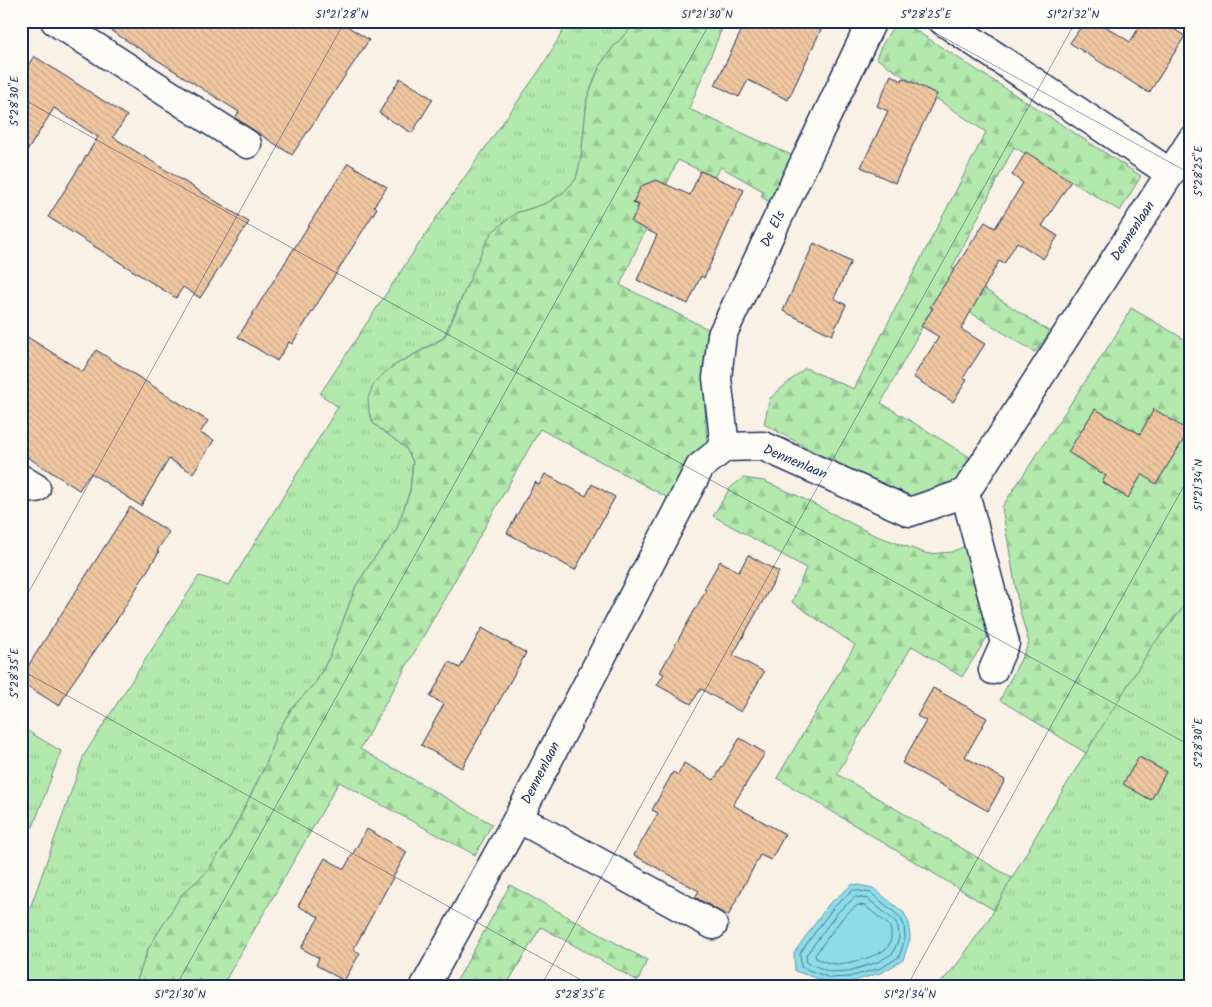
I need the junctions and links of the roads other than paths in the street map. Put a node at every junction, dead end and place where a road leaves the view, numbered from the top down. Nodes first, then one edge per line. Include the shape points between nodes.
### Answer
1 (56, 21) edge
2 (872, 21) edge
3 (943, 21) edge
4 (1191, 141) edge
5 (247, 144) dead end
6 (1170, 174) junction
7 (725, 447) junction
8 (965, 493) junction
9 (994, 670) dead end
10 (518, 818) junction
11 (714, 924) dead end
12 (425, 986) edge

1 - 5 street
2 - 7 street, De Els via 722,335 717,378
3 - 6 street
4 - 6 street, Dennenlaan
6 - 8 street, Dennenlaan
7 - 8 street, Dennenlaan via 763,446 910,512
7 - 10 street, Dennenlaan via 700,468
8 - 9 street via 1005,643
10 - 11 street
10 - 12 street, Dennenlaan

